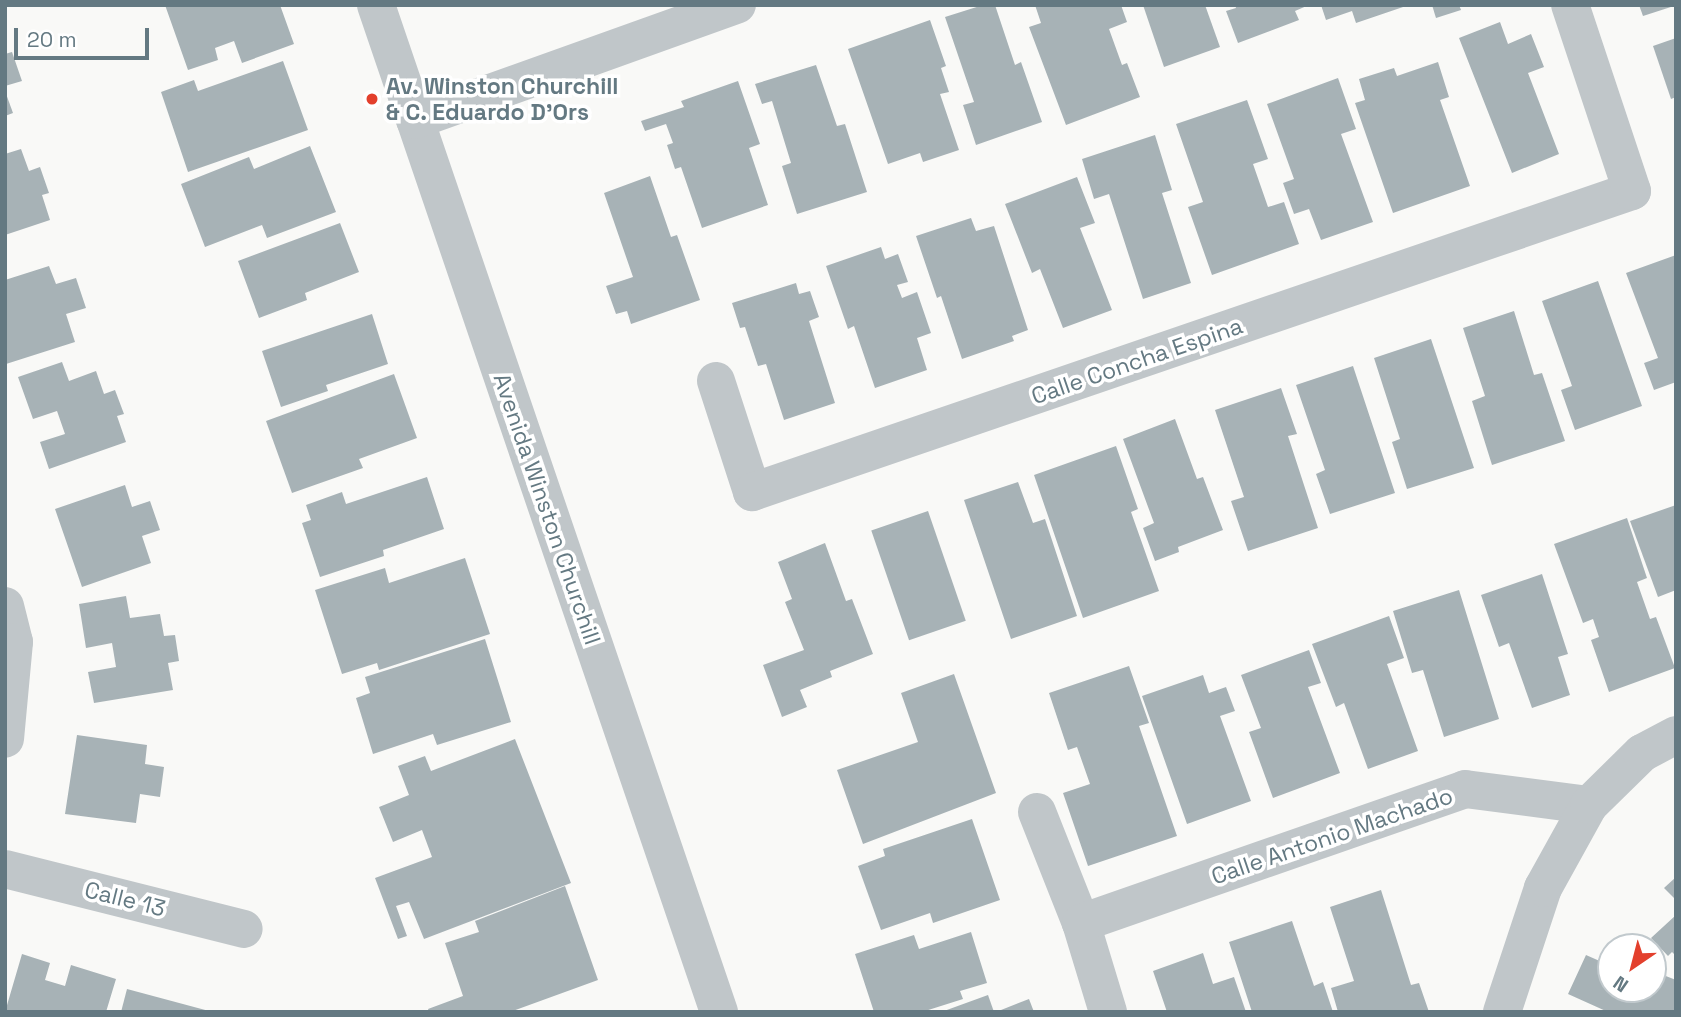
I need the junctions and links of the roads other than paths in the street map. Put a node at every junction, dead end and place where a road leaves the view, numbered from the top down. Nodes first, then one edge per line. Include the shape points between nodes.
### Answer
1 (376, 5) edge
2 (1570, 5) edge
3 (715, 9) edge
4 (415, 120) junction
5 (716, 381) dead end
6 (5, 606) edge
7 (1676, 734) edge
8 (5, 739) edge
9 (1589, 805) junction
10 (1037, 812) dead end
11 (5, 869) edge
12 (1081, 923) junction
13 (244, 929) dead end
14 (719, 1012) edge
15 (1108, 1012) edge
16 (1502, 1012) edge

1 - 4 street, Avenida Winston Churchill
2 - 5 street, Calle Concha Espina via 1632,191 752,492
3 - 4 street
4 - 14 street, Avenida Winston Churchill
6 - 8 street via 14,642
7 - 9 street via 1642,753
9 - 12 street, Calle Antonio Machado via 1465,789
9 - 16 street via 1543,888
10 - 12 street
11 - 13 street, Calle 13
12 - 15 street

